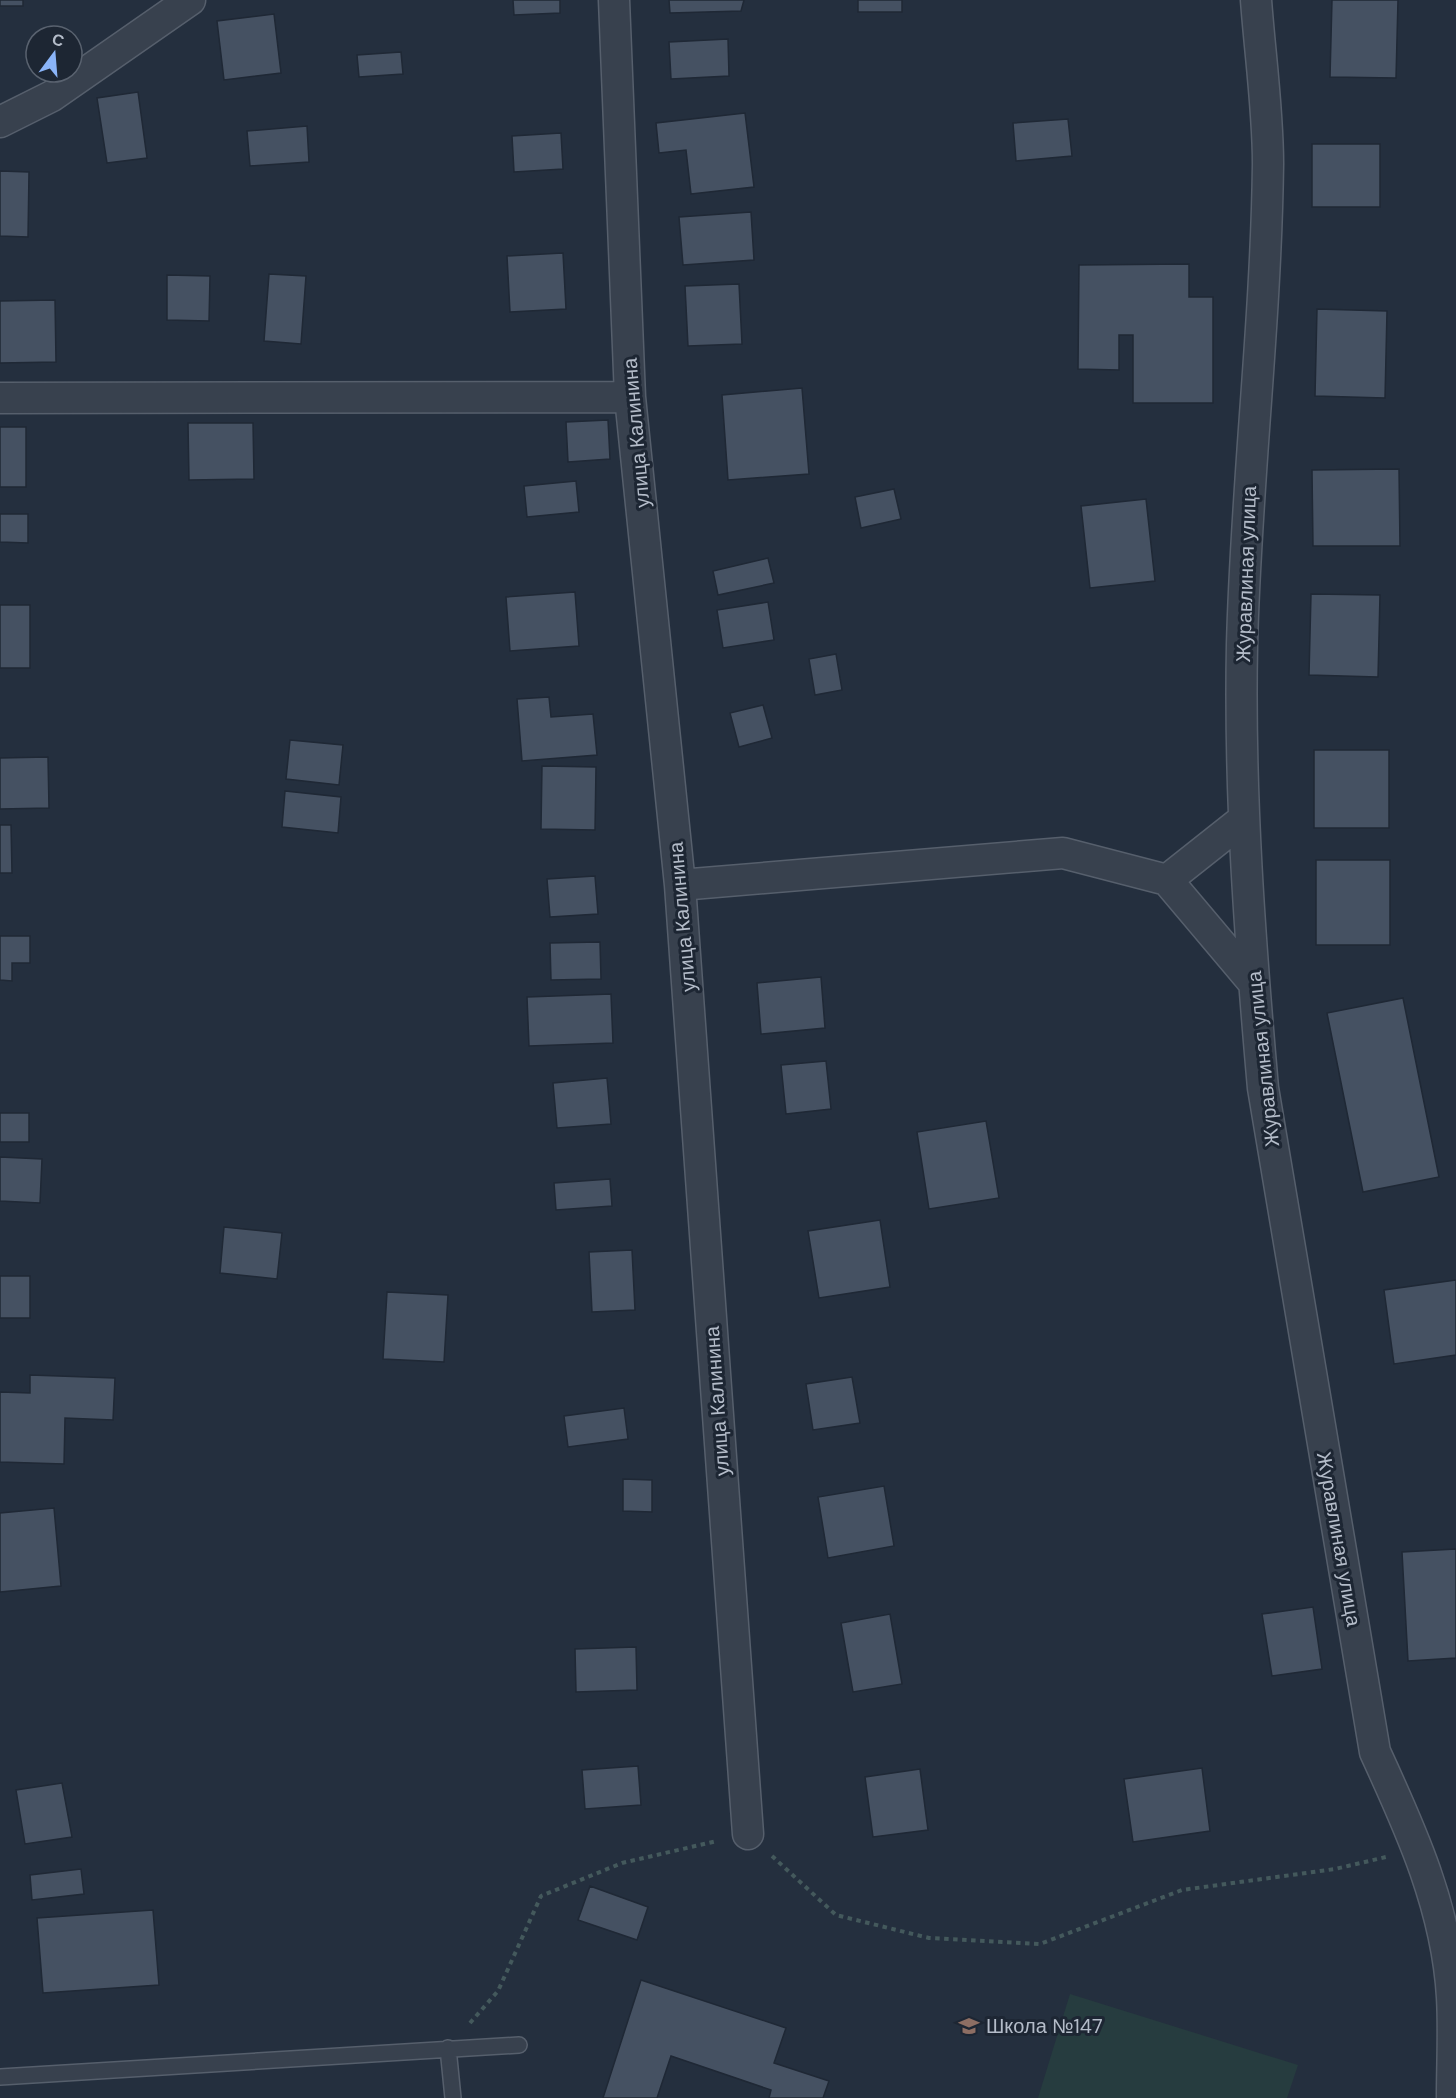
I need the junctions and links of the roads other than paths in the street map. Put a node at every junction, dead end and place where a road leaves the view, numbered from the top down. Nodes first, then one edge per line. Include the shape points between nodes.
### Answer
1 (190, 0) edge
2 (614, 0) edge
3 (1256, 0) edge
4 (0, 122) edge
5 (630, 397) junction
6 (0, 398) edge
7 (1244, 819) junction
8 (1167, 880) junction
9 (680, 885) junction
10 (1253, 982) junction
11 (748, 1834) road end
12 (519, 2045) dead end
13 (448, 2048) junction
14 (0, 2077) edge
15 (453, 2098) edge
16 (1452, 2098) edge

1 - 4 street via 52,96
2 - 5 street, улица Калинина
3 - 7 street, Журавлиная улица via 1268,160 1264,301 1242,644
5 - 6 street
5 - 9 street, улица Калинина
7 - 8 street
7 - 10 street, Журавлиная улица
8 - 9 street via 1062,853
8 - 10 street
9 - 11 street, улица Калинина
10 - 16 street, Журавлиная улица via 1263,1088 1375,1752 1419,1849 1442,1927 1452,1996
12 - 13 lane
13 - 14 lane
13 - 15 lane

